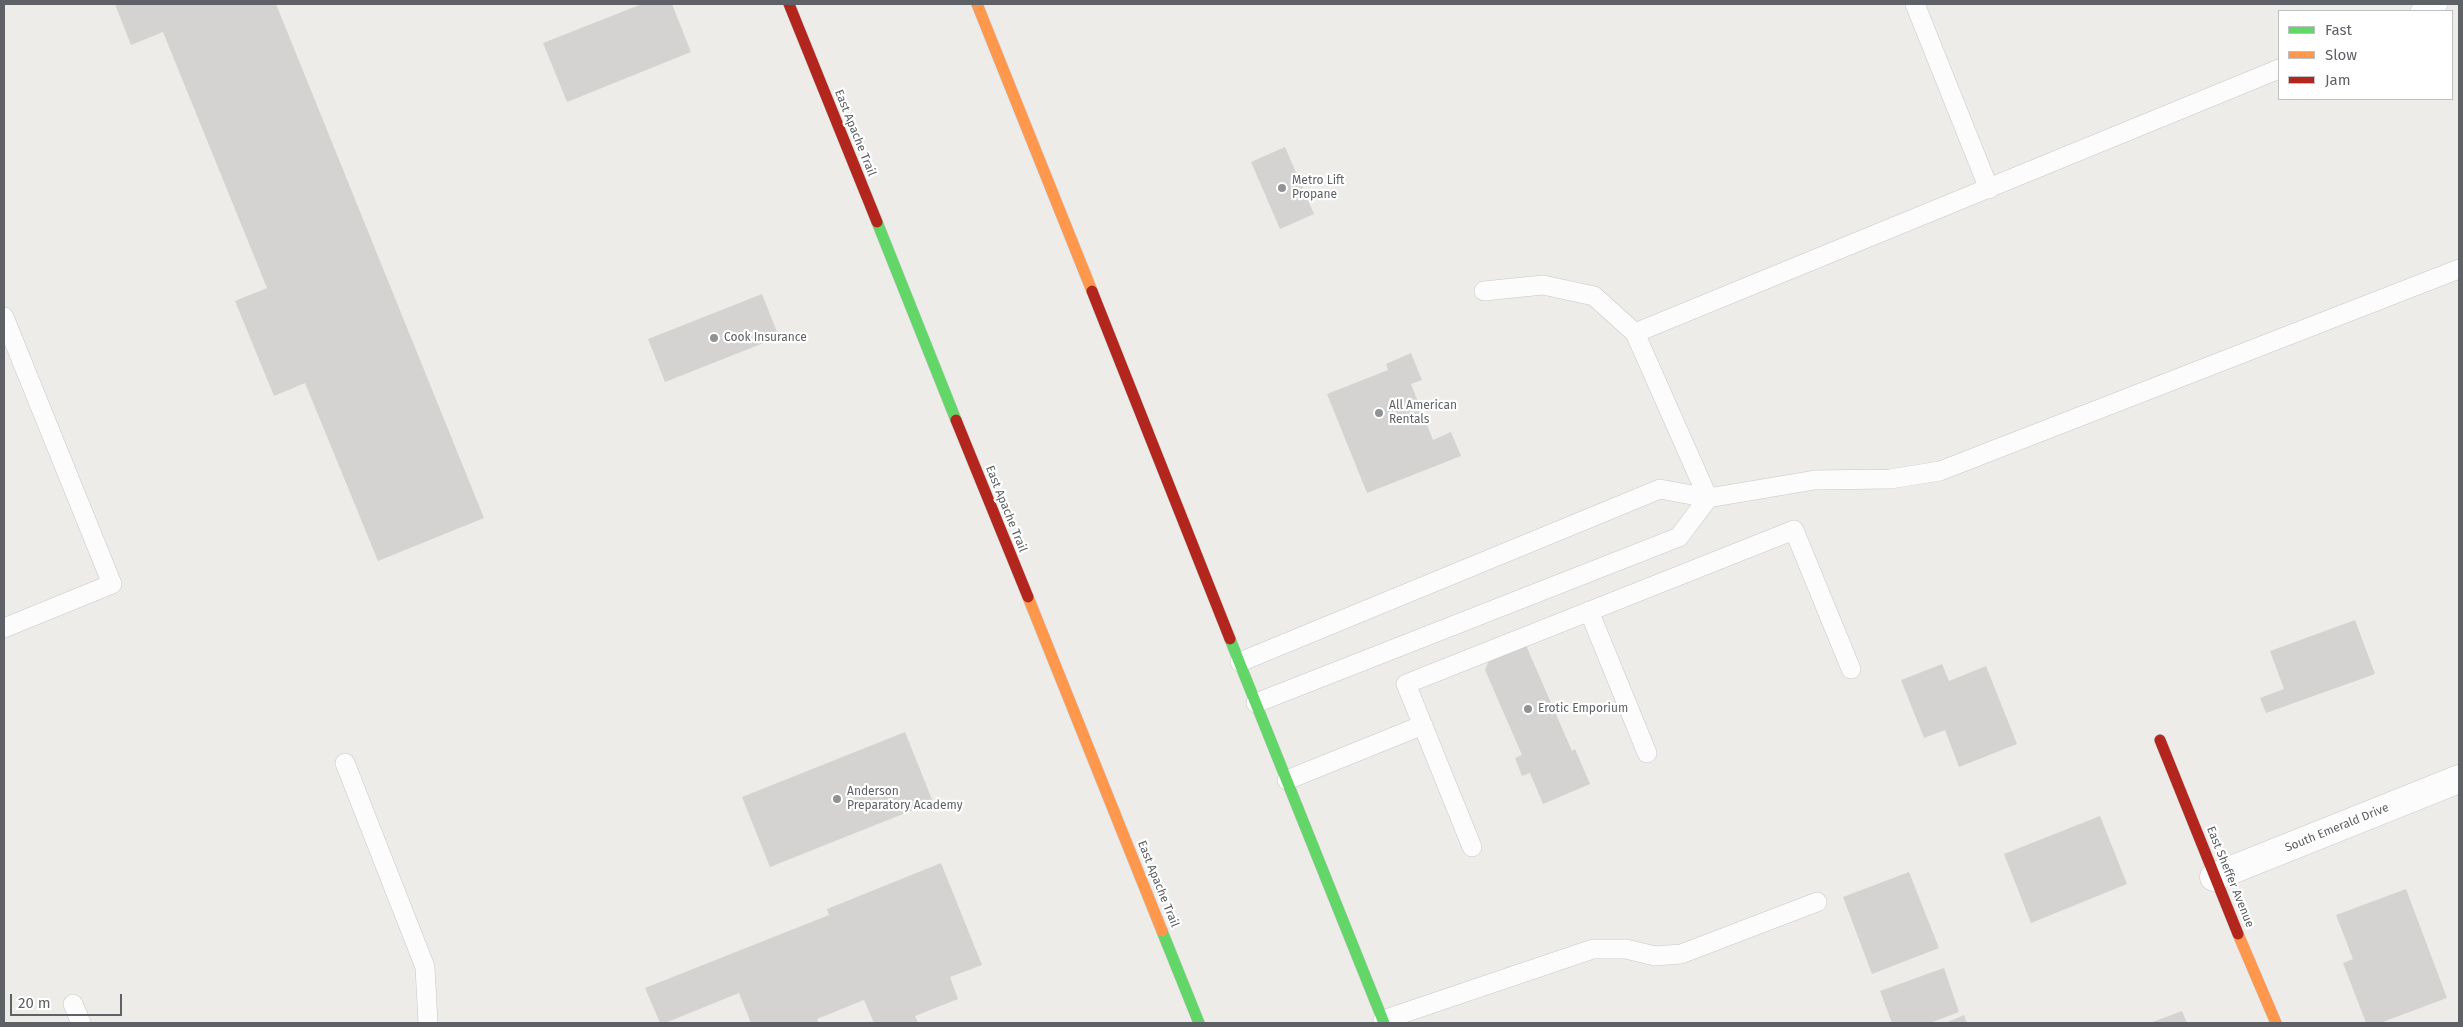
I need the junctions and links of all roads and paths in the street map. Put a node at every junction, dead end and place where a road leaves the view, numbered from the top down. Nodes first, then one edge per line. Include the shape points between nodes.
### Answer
1 (789, 4) edge
2 (977, 4) edge
3 (1915, 4) edge
4 (2438, 4) edge
5 (2423, 10) edge
6 (2278, 69) edge
7 (1989, 189) junction
8 (2459, 269) edge
9 (1484, 291) dead end
10 (4, 317) edge
11 (1635, 333) junction
12 (1708, 498) junction
13 (1589, 611) junction
14 (4, 628) edge
15 (1240, 662) junction
16 (1851, 670) dead end
17 (1256, 703) junction
18 (1423, 725) junction
19 (2160, 740) dead end
20 (1647, 752) dead end
21 (344, 763) dead end
22 (2459, 779) edge
23 (1287, 780) junction
24 (1472, 847) dead end
25 (2214, 877) junction
26 (1817, 902) dead end
27 (72, 1004) dead end
28 (1384, 1022) edge
29 (81, 1023) edge
30 (428, 1023) edge
31 (1200, 1023) edge
32 (2276, 1023) edge

1 - 31 main road, East Apache Trail
2 - 15 main road
3 - 7 lane
4 - 5 lane
6 - 7 lane
7 - 11 lane
8 - 12 lane via 1940,472 1890,478 1815,480
9 - 11 lane via 1543,285 1594,296
10 - 14 lane via 112,584
11 - 12 lane
12 - 15 lane via 1660,489
12 - 17 lane via 1679,537
13 - 16 lane via 1794,530
13 - 18 lane via 1406,684
13 - 20 lane
15 - 17 main road
17 - 23 main road
18 - 23 lane
18 - 24 lane
19 - 25 main road, East Sheffer Avenue
21 - 30 lane via 425,968
22 - 25 street, South Emerald Drive
23 - 28 main road
25 - 32 main road, East Sheffer Avenue
26 - 28 lane via 1681,954 1655,956 1626,949 1593,949
27 - 29 lane

